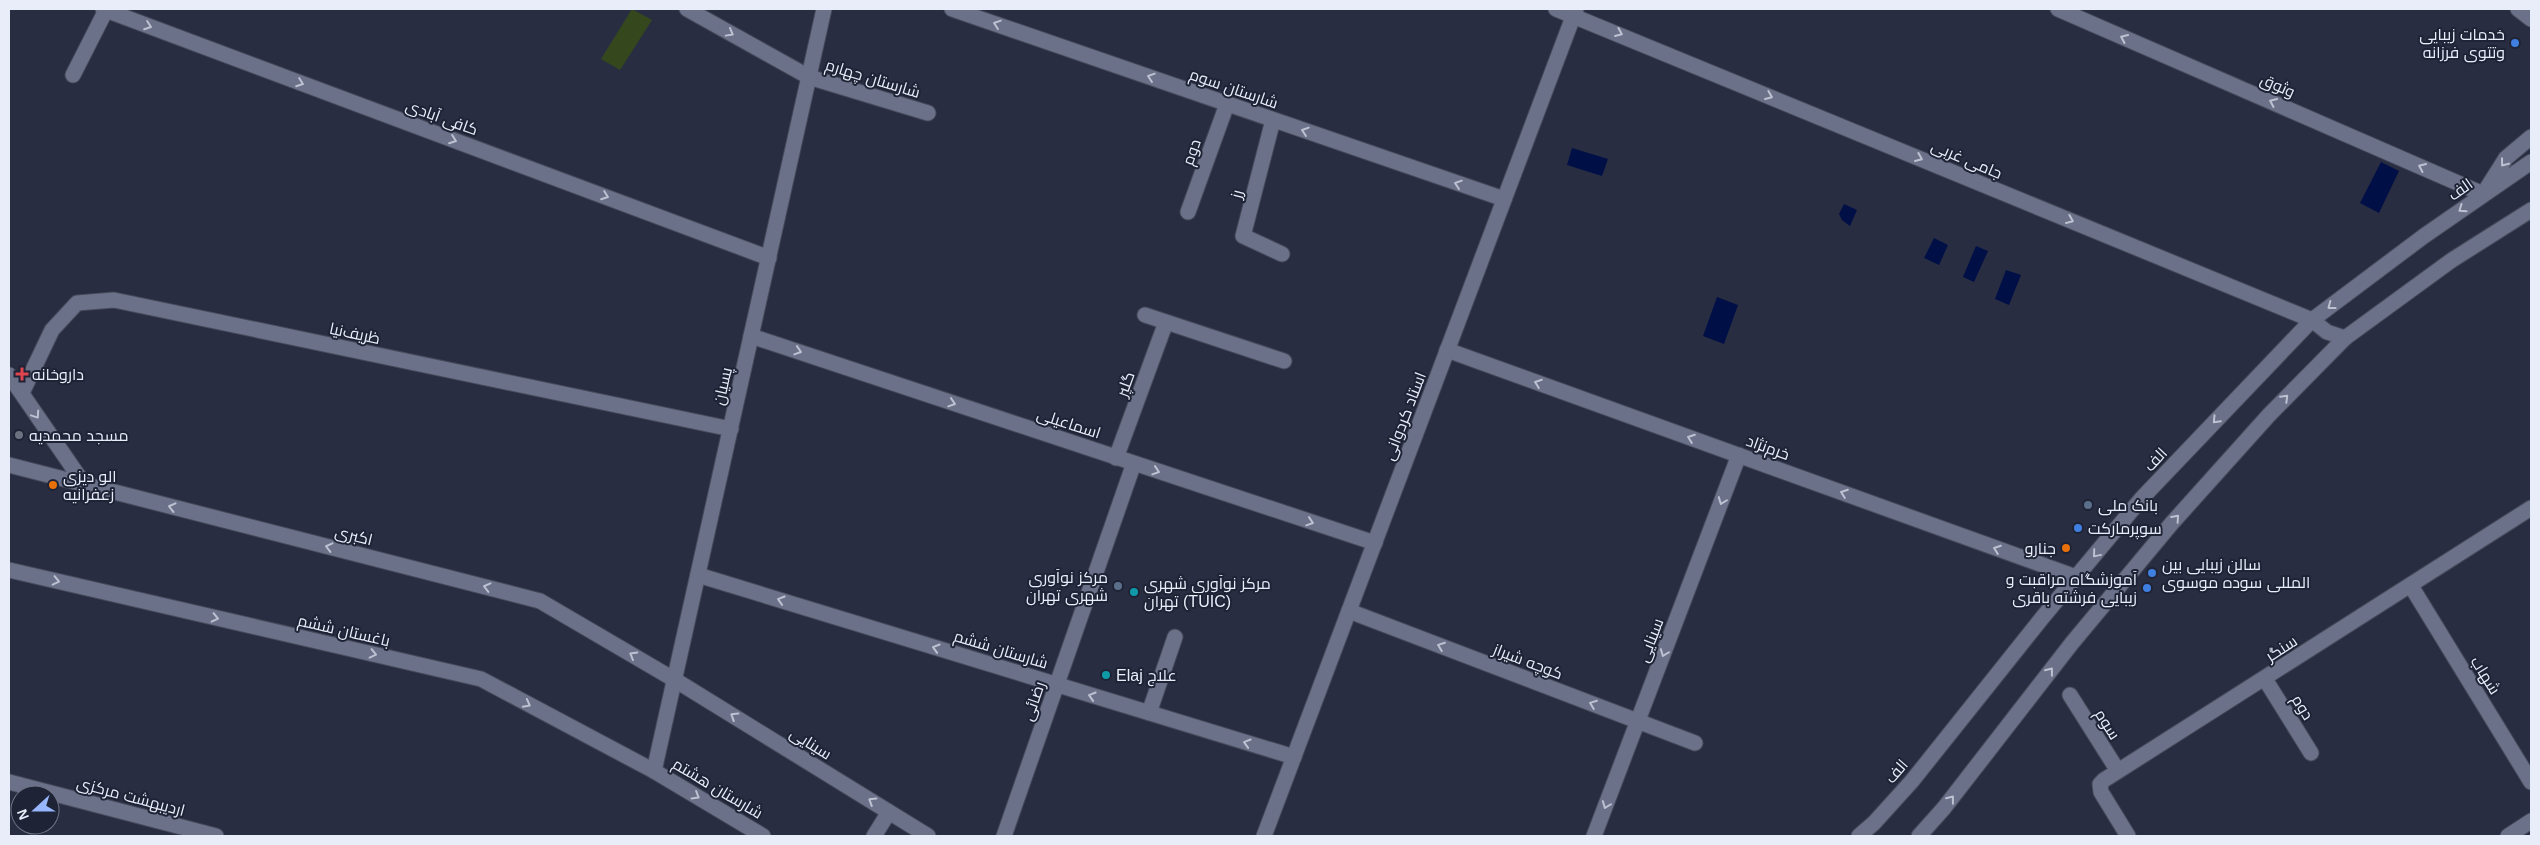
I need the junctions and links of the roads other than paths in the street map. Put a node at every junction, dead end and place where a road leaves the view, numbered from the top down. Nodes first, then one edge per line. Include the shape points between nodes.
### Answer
1 (687, 9) edge
2 (824, 9) edge
3 (952, 9) edge
4 (1556, 9) edge
5 (2058, 9) edge
6 (2518, 9) edge
7 (104, 10) edge
8 (1575, 12) edge
9 (2531, 20) edge
10 (73, 75) dead end
11 (809, 77) junction
12 (1227, 104) junction
13 (928, 113) dead end
14 (1273, 120) junction
15 (2531, 137) edge
16 (2531, 162) edge
17 (2483, 194) junction
18 (1504, 200) junction
19 (2531, 210) edge
20 (1188, 212) dead end
21 (1282, 254) dead end
22 (769, 258) junction
23 (1145, 316) dead end
24 (2312, 320) junction
25 (1166, 322) junction
26 (751, 336) junction
27 (2345, 338) junction
28 (1448, 350) junction
29 (1284, 361) dead end
30 (9, 374) edge
31 (22, 394) junction
32 (730, 429) junction
33 (1739, 456) junction
34 (1116, 458) junction
35 (1134, 463) junction
36 (9, 465) edge
37 (84, 484) junction
38 (2531, 508) edge
39 (1375, 543) junction
40 (9, 570) edge
41 (698, 575) junction
42 (2076, 577) junction
43 (2411, 586) junction
44 (1349, 611) junction
45 (1175, 637) dead end
46 (2265, 679) junction
47 (675, 680) junction
48 (1057, 685) junction
49 (2070, 695) dead end
50 (1149, 713) junction
51 (1638, 722) junction
52 (1695, 743) dead end
53 (2311, 753) dead end
54 (1294, 757) junction
55 (654, 771) junction
56 (2118, 771) junction
57 (9, 782) edge
58 (2531, 782) edge
59 (889, 812) junction
60 (2531, 821) edge
61 (216, 836) edge
62 (764, 836) edge
63 (874, 836) edge
64 (928, 836) edge
65 (1004, 836) edge
66 (1264, 836) edge
67 (1594, 836) edge
68 (1859, 836) edge
69 (1919, 836) edge
70 (2128, 836) edge
71 (2508, 836) edge

1 -> 11 street, شارستان چهارم
2 - 11 street, پسیان
12 -> 3 street, شارستان سوم
4 - 8 street, جامی غربی
17 -> 5 street, وثوق
6 - 9 street
7 - 10 street
7 -> 22 street, کافی آبادی
8 - 18 street, استاد کردوانی
8 -> 24 street, جامی غربی
11 - 13 street, شارستان چهارم
11 - 22 street, پسیان
12 - 14 street, شارستان سوم
12 - 20 street, دوم
18 -> 14 street, شارستان سوم
14 - 21 street, رز via 1243,236
15 -> 17 street via 2506,158
16 - 17 street, الف
17 -> 24 street, الف
18 - 28 street, استاد کردوانی
19 - 27 street via 2452,260
22 - 26 street, پسیان
23 - 25 street
24 - 27 street, جامی غربی via 2327,332
24 -> 42 street, الف via 2142,498
25 - 29 street
25 - 34 street, گلپر
26 - 32 street, پسیان
26 -> 34 street, اسماعیلی
69 -> 27 street via 2172,523 2269,415
33 -> 28 street, خرم‌نژاد
28 - 39 street, استاد کردوانی
30 - 31 street
31 - 32 street, ظریف‌نیا via 52,330 77,303 114,300
31 -> 37 street
32 - 41 street, پسیان
42 -> 33 street, خرم‌نژاد
33 -> 51 street, سینایی
34 - 35 street, اسماعیلی
35 -> 39 street, اسماعیلی
35 - 48 street, رضائی
36 - 37 street, اکبری
47 -> 37 street, اکبری via 540,601
38 - 43 street, سنگر
39 - 44 street, استاد کردوانی
40 -> 55 street, باغستان ششم via 481,680
41 - 47 street, پسیان
48 -> 41 street, شارستان ششم
42 - 68 street, الف via 1912,781
43 - 46 street, سنگر
43 - 58 street, شهاب
51 -> 44 street, کوچه شیراز
44 - 54 street, استاد کردوانی
45 - 50 street
46 - 53 street, دوم
46 - 56 street, سنگر
47 - 55 street, پسیان
59 -> 47 street, سینایی
50 -> 48 street, شارستان ششم
48 - 65 street, رضائی
49 - 56 street, سوم
54 -> 50 street, شارستان ششم
51 - 52 street, کوچه شیراز
51 -> 67 street, سینایی
54 - 66 street, استاد کردوانی
55 -> 62 street, شارستان هشتم
56 - 70 street, سنگر via 2100,784 2101,792
57 - 61 street, اردیبهشت مرکزی
59 - 63 street
59 - 64 street, سینایی
60 - 71 street

